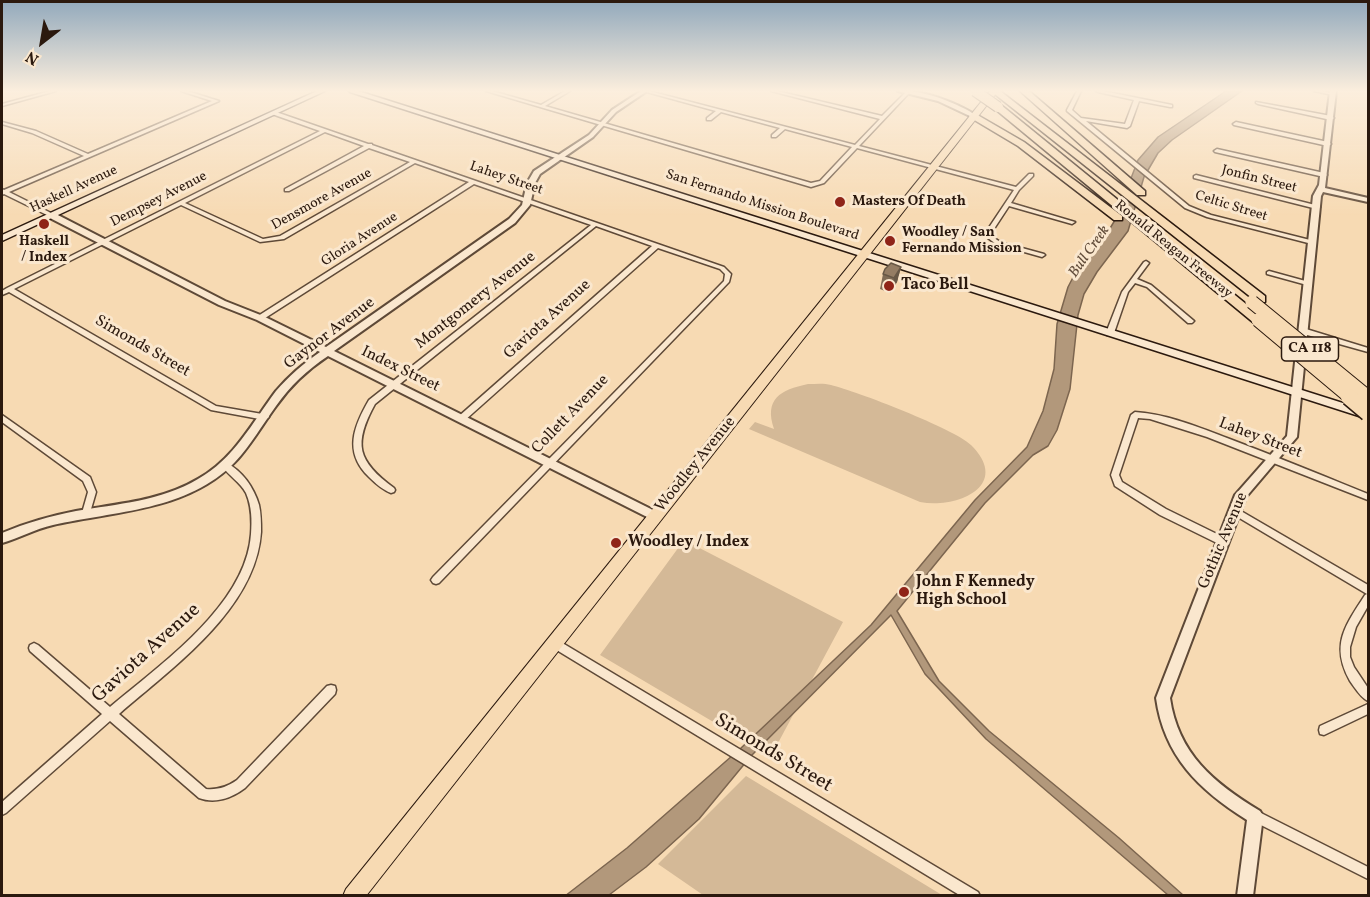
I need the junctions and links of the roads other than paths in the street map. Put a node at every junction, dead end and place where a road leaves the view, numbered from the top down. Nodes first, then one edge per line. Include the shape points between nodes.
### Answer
1 (36, 133) edge
2 (142, 133) edge
3 (231, 133) edge
4 (320, 133) edge
5 (334, 133) edge
6 (484, 133) edge
7 (591, 133) edge
8 (633, 133) edge
9 (778, 133) edge
10 (807, 133) edge
11 (868, 133) edge
12 (961, 133) edge
13 (1002, 133) edge
14 (1040, 133) edge
15 (1040, 133) edge
16 (1060, 133) edge
17 (1098, 133) edge
18 (1277, 133) edge
19 (1329, 133) edge
20 (774, 136) dead end
21 (1328, 144) junction
22 (370, 145) junction
23 (855, 146) junction
24 (1217, 151) dead end
25 (88, 156) junction
26 (560, 157) junction
27 (415, 161) junction
28 (934, 167) junction
29 (1031, 175) dead end
30 (1324, 175) junction
31 (1196, 177) dead end
32 (474, 182) junction
33 (1105, 185) junction
34 (287, 189) dead end
35 (1017, 189) junction
36 (1322, 189) junction
37 (2, 192) edge
38 (1368, 200) edge
39 (527, 201) junction
40 (180, 203) junction
41 (1008, 204) junction
42 (1317, 207) junction
43 (51, 215) junction
44 (1072, 222) dead end
45 (595, 224) junction
46 (1157, 227) junction
47 (2, 238) edge
48 (1312, 242) junction
49 (101, 243) junction
50 (657, 245) junction
51 (865, 254) junction
52 (1042, 255) dead end
53 (1146, 263) dead end
54 (1269, 273) dead end
55 (728, 274) joint
56 (1133, 280) junction
57 (1307, 283) junction
58 (5, 291) edge
59 (1256, 300) junction
60 (260, 318) junction
61 (1190, 321) dead end
62 (1304, 331) junction
63 (1110, 333) junction
64 (1368, 350) edge
65 (327, 353) junction
66 (392, 385) junction
67 (1368, 387) edge
68 (1297, 393) junction
69 (1368, 397) edge
70 (1368, 414) edge
71 (265, 417) junction
72 (2, 418) edge
73 (461, 419) junction
74 (1274, 459) junction
75 (548, 463) junction
76 (226, 466) junction
77 (391, 490) dead end
78 (1368, 497) edge
79 (1234, 511) junction
80 (86, 513) junction
81 (655, 516) junction
82 (2, 538) edge
83 (1222, 541) junction
84 (436, 580) dead end
85 (1368, 590) edge
86 (1368, 598) edge
87 (554, 643) junction
88 (34, 648) dead end
89 (331, 690) dead end
90 (1368, 696) edge
91 (1368, 709) edge
92 (111, 713) junction
93 (1324, 730) dead end
94 (2, 809) edge
95 (1255, 816) junction
96 (1368, 873) edge
97 (352, 896) edge
98 (974, 896) edge
99 (1245, 896) edge

1 - 25 street
2 - 25 street
3 - 43 main road, Haskell Avenue
4 - 40 street, Dempsey Avenue
5 - 22 street, Lahey Street
6 - 26 main road, San Fernando Mission Boulevard
7 - 26 street, Gaynor Avenue
8 - 23 street via 807,185 822,182
9 - 20 street
10 - 23 street
11 - 23 street
12 - 28 main road, Woodley Avenue
13 - 33 highway
14 - 33 highway, Ronald Reagan Freeway / CA 118
15 - 33 highway, Ronald Reagan Freeway / CA 118
16 - 33 highway
17 - 48 street, Celtic Street via 1196,212
18 - 21 street
19 - 21 street, Gothic Avenue
21 - 30 street, Gothic Avenue
22 - 27 street, Lahey Street
22 - 34 street
23 - 28 street
24 - 30 street
25 - 37 street
26 - 39 street, Gaynor Avenue via 532,179
26 - 51 main road, San Fernando Mission Boulevard
27 - 32 street, Lahey Street
27 - 40 street, Densmore Avenue via 272,242
28 - 35 street
28 - 51 main road, Woodley Avenue
29 - 35 street
30 - 36 street, Gothic Avenue
31 - 42 street, Jonfin Street
32 - 39 street, Lahey Street
32 - 60 street, Gloria Avenue
33 - 46 highway
33 - 46 highway, CA 118
33 - 46 highway
35 - 41 street
36 - 38 street
36 - 42 street, Gothic Avenue
37 - 43 street, Index Street
39 - 45 street, Lahey Street
39 - 65 street, Gaynor Avenue via 512,221
40 - 49 street, Dempsey Avenue
41 - 44 street
41 - 52 street via 988,231 989,238
42 - 48 street, Gothic Avenue
43 - 47 main road, Haskell Avenue
43 - 49 street, Index Street
45 - 50 street, Lahey Street
45 - 66 street, Montgomery Avenue
46 - 59 highway, CA 118
46 - 59 highway, Ronald Reagan Freeway / CA 118 via 1208,257
46 - 70 highway, Ronald Reagan Freeway / CA 118, bridge via 1233,300
48 - 57 street, Gothic Avenue
49 - 58 street, Dempsey Avenue
49 - 60 street, Index Street
50 - 55 street, Lahey Street via 722,268
50 - 73 street, Gaviota Avenue
51 - 63 main road, San Fernando Mission Boulevard
51 - 81 main road, Woodley Avenue
53 - 56 street
54 - 57 street
55 - 75 street, Collett Avenue via 727,281
56 - 61 street via 1149,286
56 - 63 street
57 - 62 street, Gothic Avenue
58 - 71 street, Simonds Street via 214,408
59 - 67 highway, Ronald Reagan Freeway / CA 118
59 - 69 highway, CA 118, bridge
60 - 65 street, Index Street
62 - 64 street
62 - 68 street, Gothic Avenue
63 - 68 main road, San Fernando Mission Boulevard
65 - 66 street, Index Street
65 - 71 street, Gaynor Avenue via 293,379
66 - 73 street, Index Street
66 - 77 street, Montgomery Avenue via 372,402 356,445 369,474
68 - 70 main road, San Fernando Mission Boulevard
68 - 74 street, Gothic Avenue via 1292,437
71 - 76 street, Gaynor Avenue
72 - 80 street via 87,479 92,492
73 - 75 street, Index Street
74 - 78 street, Lahey Street
74 - 79 street, Gothic Avenue via 1247,486
74 - 83 street, Lahey Street via 1159,417 1133,417 1115,474 1118,484 1163,513
75 - 81 street, Index Street
75 - 84 street, Collett Avenue
76 - 80 street, Gaynor Avenue via 163,500
76 - 92 street, Gaviota Avenue via 249,488 255,506 254,548 243,579 219,615 197,638
79 - 83 street, Gothic Avenue
79 - 85 street
80 - 82 street, Gaynor Avenue via 28,527
81 - 87 main road, Woodley Avenue
83 - 95 street, Gothic Avenue via 1165,688 1163,711 1179,746 1195,768 1230,802
86 - 90 street via 1346,634 1344,646 1351,673
87 - 97 main road, Woodley Avenue
87 - 98 street, Simonds Street
88 - 92 street
89 - 92 street via 241,784 221,795 203,794
91 - 93 street
92 - 94 street, Gaviota Avenue
95 - 96 street
95 - 99 street

